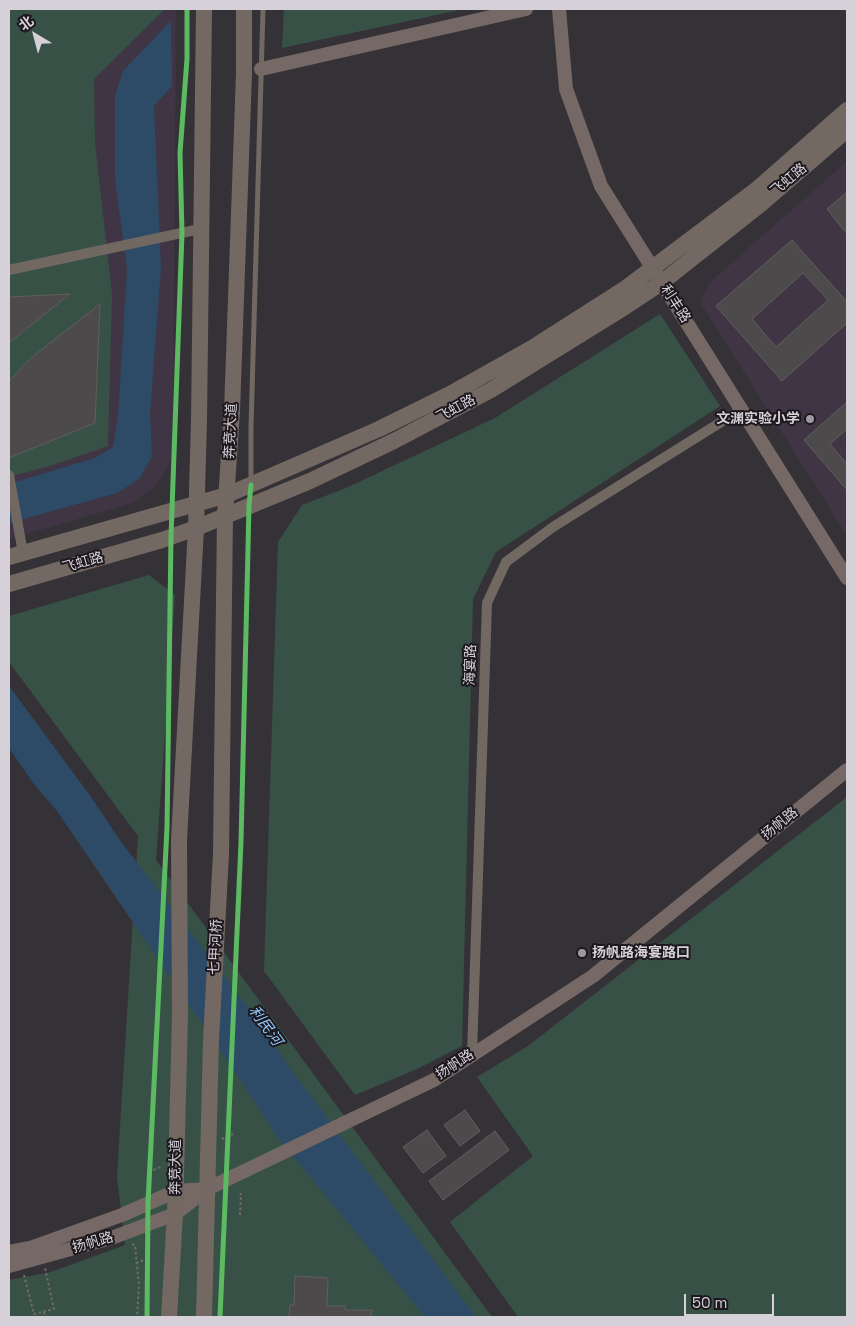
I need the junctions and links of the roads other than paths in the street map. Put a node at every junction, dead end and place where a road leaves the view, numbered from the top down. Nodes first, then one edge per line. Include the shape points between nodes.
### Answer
1 (204, 9) edge
2 (244, 9) edge
3 (263, 9) edge
4 (526, 9) edge
5 (559, 9) edge
6 (261, 69) junction
7 (847, 110) edge
8 (847, 130) edge
9 (200, 229) junction
10 (653, 268) junction
11 (9, 270) edge
12 (661, 283) junction
13 (742, 409) junction
14 (9, 475) edge
15 (251, 484) junction
16 (227, 495) junction
17 (196, 504) junction
18 (225, 515) junction
19 (196, 528) junction
20 (16, 555) edge
21 (847, 578) edge
22 (9, 584) edge
23 (847, 770) edge
24 (221, 854) joint
25 (472, 1054) junction
26 (207, 1189) junction
27 (176, 1191) junction
28 (175, 1214) junction
29 (9, 1252) edge
30 (9, 1266) edge
31 (169, 1317) edge
32 (204, 1317) edge

1 - 9 main road
2 - 16 main road, 奔竞大道 via 233,401
3 - 6 lane
4 - 6 street
5 - 10 street, 利丰路 via 566,89 601,186
6 - 15 lane
7 - 10 main road, 飞虹路 via 756,190
8 - 12 main road, 飞虹路 via 761,204
9 - 11 street
9 - 17 main road
10 - 12 street, 利丰路
10 - 15 main road, 飞虹路 via 532,348 450,394 379,429
12 - 13 street, 利丰路
12 - 18 main road, 飞虹路 via 491,390 310,481
13 - 21 street, 利丰路
13 - 25 street, 海宴路 via 553,527 506,562 486,603
14 - 20 street via 19,531
15 - 16 main road, 飞虹路
16 - 17 main road, 飞虹路
16 - 18 main road, 奔竞大道
17 - 19 main road
17 - 20 main road, 飞虹路
18 - 19 main road, 飞虹路
18 - 24 main road, 奔竞大道
19 - 22 main road, 飞虹路
19 - 27 main road, 奔竞大道 via 179,840 180,1016
23 - 25 street, 扬帆路 via 593,976
24 - 26 main road, 七甲河桥
25 - 26 street, 扬帆路 via 434,1080
26 - 27 street
26 - 28 street, 扬帆路
26 - 32 main road
27 - 28 main road, 奔竞大道
27 - 29 street via 122,1215 30,1248
28 - 30 street, 扬帆路 via 114,1237
28 - 31 main road, 奔竞大道

